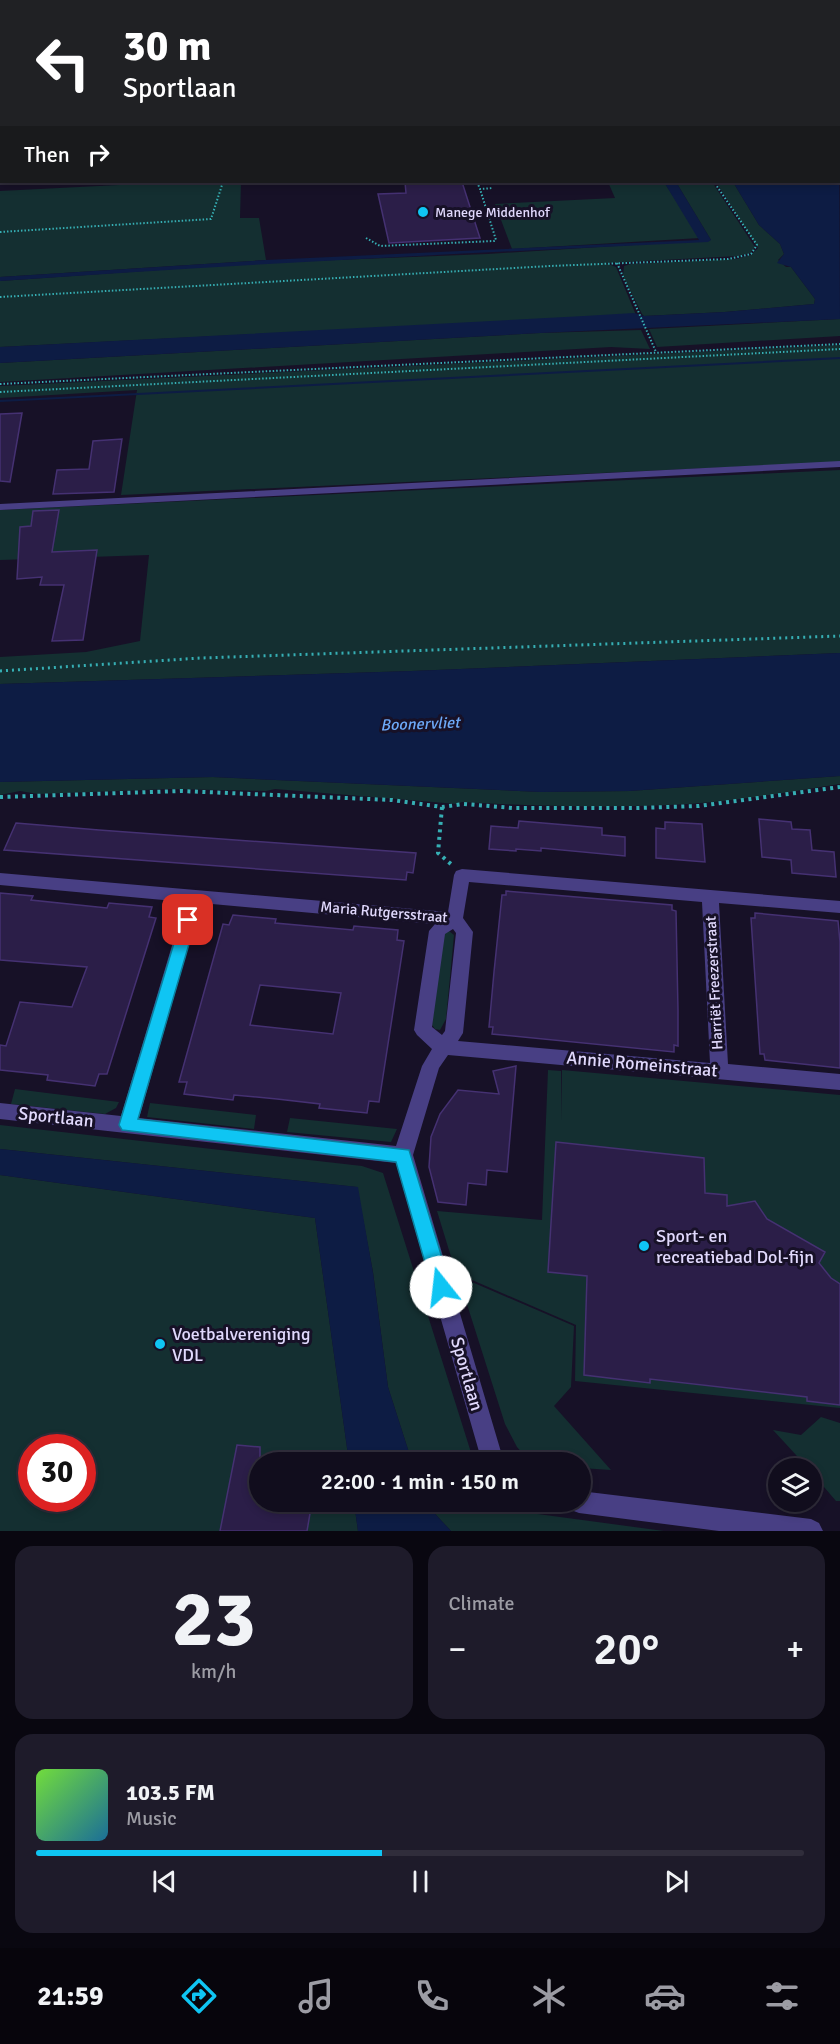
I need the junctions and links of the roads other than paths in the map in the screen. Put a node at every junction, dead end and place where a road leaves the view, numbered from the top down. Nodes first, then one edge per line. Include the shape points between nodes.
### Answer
1 (840, 464) edge
2 (0, 507) edge
3 (0, 879) edge
4 (710, 896) junction
5 (195, 897) junction
6 (840, 907) edge
7 (455, 919) junction
8 (443, 1047) junction
9 (719, 1070) junction
10 (840, 1082) edge
11 (0, 1111) edge
12 (128, 1125) junction
13 (402, 1155) junction
14 (490, 1452) edge
15 (591, 1504) edge
16 (811, 1531) edge

1 - 2 lane
3 - 5 street, Maria Rutgersstraat
4 - 6 street, Maria Rutgersstraat
4 - 7 street, Maria Rutgersstraat via 462,875
4 - 9 street, Harriët Freezerstraat
5 - 7 street, Maria Rutgersstraat
5 - 12 street
7 - 8 street via 465,932 454,1033
7 - 8 street via 437,932 423,1030
8 - 9 street, Annie Romeinstraat
8 - 13 street via 432,1066
9 - 10 street, Annie Romeinstraat
11 - 12 street, Sportlaan
12 - 13 street, Sportlaan
13 - 14 street, Sportlaan
15 - 16 street

